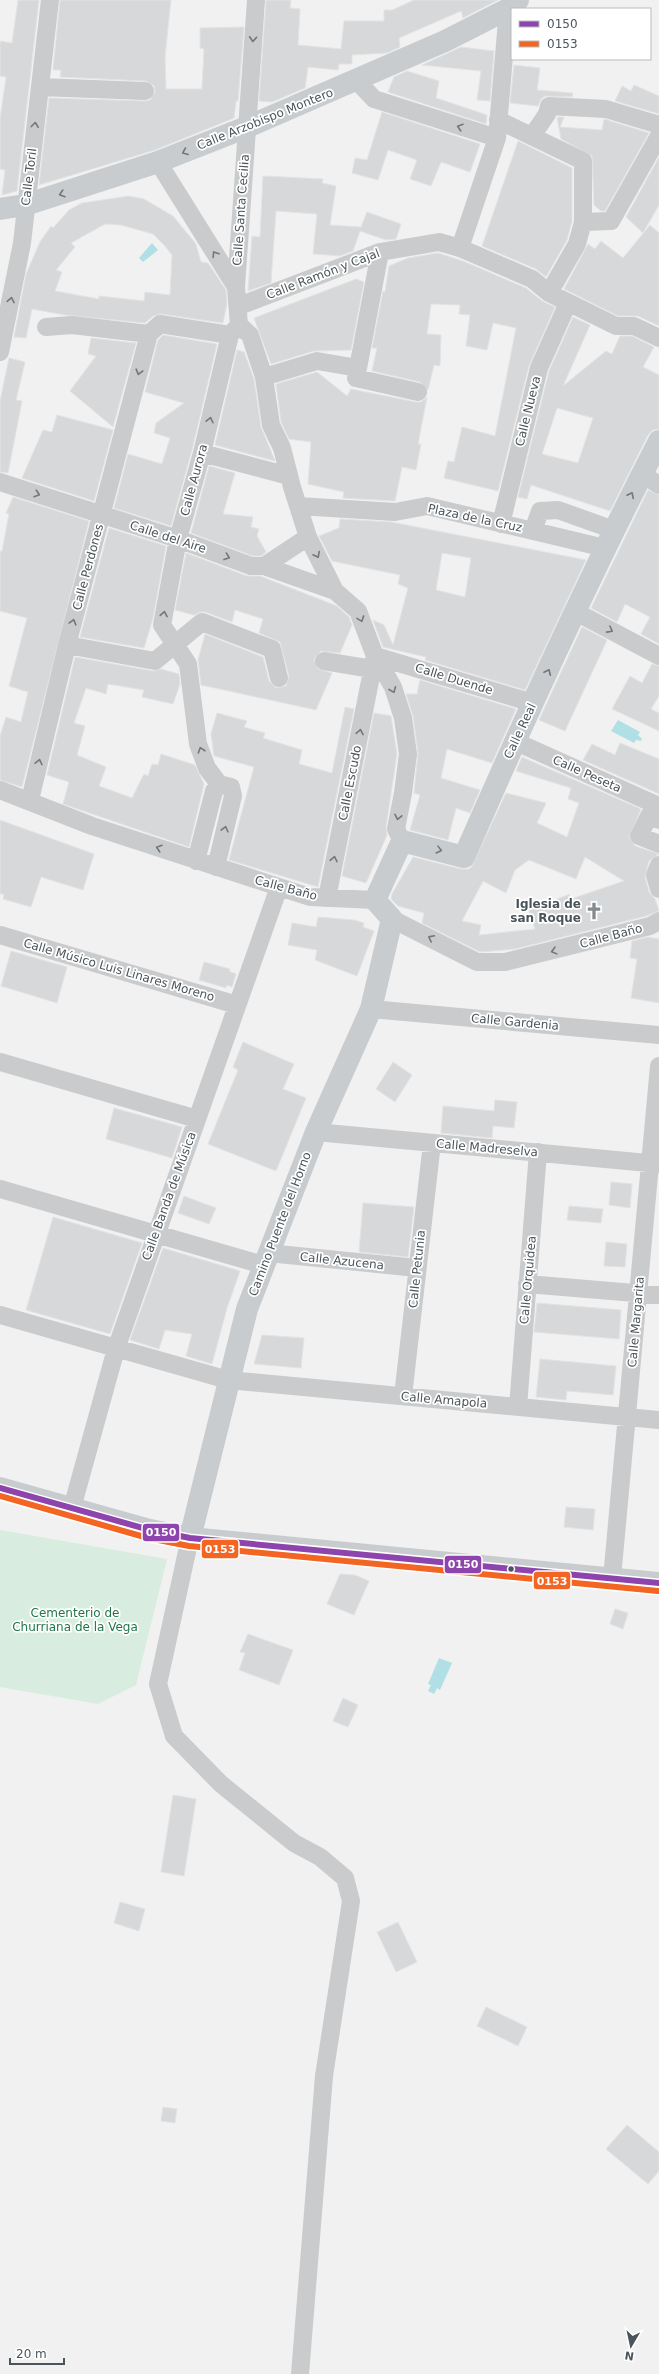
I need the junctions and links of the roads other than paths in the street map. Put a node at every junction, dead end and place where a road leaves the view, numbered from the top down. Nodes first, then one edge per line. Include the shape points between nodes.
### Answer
1 (50, 0) edge
2 (256, 0) edge
3 (513, 4) edge
4 (511, 14) edge
5 (357, 81) junction
6 (40, 87) junction
7 (145, 91) dead end
8 (498, 120) junction
9 (659, 125) edge
10 (247, 127) junction
11 (532, 136) junction
12 (659, 136) edge
13 (497, 138) junction
14 (158, 162) junction
15 (25, 205) junction
16 (0, 210) edge
17 (583, 222) junction
18 (460, 248) junction
19 (380, 252) junction
20 (236, 287) junction
21 (549, 293) junction
22 (568, 303) junction
23 (239, 306) junction
24 (46, 327) dead end
25 (234, 330) junction
26 (149, 334) junction
27 (659, 338) edge
28 (0, 352) edge
29 (358, 368) junction
30 (264, 378) junction
31 (418, 392) dead end
32 (659, 441) edge
33 (202, 453) junction
34 (289, 476) junction
35 (650, 480) edge
36 (0, 482) edge
37 (298, 506) junction
38 (101, 515) junction
39 (501, 524) junction
40 (533, 531) junction
41 (308, 537) junction
42 (178, 539) junction
43 (610, 539) junction
44 (264, 566) junction
45 (336, 591) junction
46 (576, 612) junction
47 (67, 645) junction
48 (176, 645) junction
49 (659, 656) edge
50 (324, 661) dead end
51 (373, 662) junction
52 (279, 678) dead end
53 (533, 703) junction
54 (514, 741) junction
55 (219, 784) junction
56 (0, 790) edge
57 (30, 800) junction
58 (659, 806) edge
59 (659, 820) edge
60 (402, 841) junction
61 (659, 844) edge
62 (196, 861) junction
63 (659, 865) edge
64 (216, 867) junction
65 (278, 887) junction
66 (659, 889) edge
67 (326, 898) junction
68 (376, 900) junction
69 (392, 919) junction
70 (659, 921) edge
71 (0, 935) edge
72 (237, 1005) junction
73 (371, 1009) junction
74 (659, 1035) edge
75 (0, 1062) edge
76 (659, 1066) edge
77 (197, 1120) junction
78 (316, 1132) junction
79 (432, 1143) junction
80 (538, 1152) junction
81 (655, 1163) edge
82 (0, 1189) edge
83 (156, 1234) junction
84 (266, 1259) junction
85 (417, 1268) junction
86 (528, 1284) junction
87 (638, 1293) junction
88 (659, 1295) edge
89 (0, 1315) edge
90 (116, 1348) junction
91 (228, 1380) junction
92 (403, 1396) junction
93 (518, 1407) junction
94 (627, 1417) junction
95 (659, 1420) edge
96 (0, 1488) edge
97 (72, 1508) junction
98 (190, 1538) junction
99 (612, 1578) junction
100 (659, 1583) edge
101 (300, 2374) edge

1 - 6 street, Calle Toril
2 -> 10 street, Calle Santa Cecilia
3 - 5 street, Calle Arzobispo Montero via 445,41
4 - 8 street
5 - 10 street, Calle Arzobispo Montero
13 -> 5 street via 374,99
6 - 7 street
15 -> 6 street, Calle Toril
8 - 11 street
8 - 13 street
9 - 11 street via 606,109 549,106 547,114
10 -> 14 street, Calle Arzobispo Montero
10 - 20 street, Calle Santa Cecilia
11 - 17 street via 583,161
12 - 17 street via 611,221
13 - 18 street
14 -> 15 street, Calle Arzobispo Montero
20 -> 14 street
15 - 16 street, Calle Arzobispo Montero
28 -> 15 street, Calle Toril via 22,243
17 - 21 street via 577,244
18 - 19 street, Calle Ramón y Cajal via 439,242
18 - 21 street, Calle Ramón y Cajal via 532,279
19 - 23 street, Calle Ramón y Cajal
19 - 29 street
20 - 23 street, Calle Santa Cecilia
21 - 22 street, Calle Ramón y Cajal
22 - 27 street, Calle Ramón y Cajal via 616,326 634,326
22 - 39 street, Calle Nueva via 539,368
23 - 25 street, Calle Santa Cecilia
24 - 26 street via 72,325
25 - 26 street via 160,324
25 - 30 street via 250,335
33 -> 25 street, Calle Aurora
26 -> 38 street, Calle Perdones
29 - 30 street via 317,361
29 - 31 street via 356,378
30 - 34 street via 271,425 282,448
32 - 35 street, Calle Real
33 - 34 street
33 - 42 street, Calle Aurora
34 - 37 street
43 -> 35 street, Calle Real
36 -> 38 street, Calle del Aire
37 - 39 street, Plaza de la Cruz via 395,512 427,506
37 - 41 street
38 - 42 street, Calle del Aire
47 -> 38 street, Calle Perdones
39 - 40 street, Plaza de la Cruz
40 - 43 street, Plaza de la Cruz
40 - 43 street, Plaza de la Cruz via 540,511 558,510
41 - 44 street
41 -> 45 street
42 -> 44 street, Calle del Aire via 250,566
48 -> 42 street, Calle Aurora via 162,625
43 - 46 street, Calle Real
44 - 45 street, Calle del Aire
45 -> 51 street via 358,611
46 -> 49 street
53 -> 46 street, Calle Real
47 - 48 street via 155,661
57 -> 47 street, Calle Perdones
48 - 52 street via 202,622 272,649
55 -> 48 street, Calle Aurora via 207,768 198,744 188,664
50 - 51 street
51 - 53 street, Calle Duende via 454,679
51 -> 60 street via 393,687 403,718 408,754 396,829
67 -> 51 street, Calle Escudo
53 - 54 street, Calle Real
54 - 58 street, Calle Peseta
60 -> 54 street, Calle Real via 464,857
55 - 62 street via 214,791
64 -> 55 street, Calle Aurora via 233,796 231,787
56 - 57 street, Calle Baño
62 -> 57 street, Calle Baño via 92,826
59 - 61 street via 649,816 639,836
60 - 68 street
62 - 64 street, Calle Baño
63 - 66 street via 655,875
64 - 65 street, Calle Baño
65 - 67 street, Calle Baño via 310,897
65 - 72 street, Calle Banda de Música
67 - 68 street, Calle Baño
68 - 69 street, Calle Baño
70 -> 69 street, Calle Baño via 650,926 544,954 505,962 477,962
69 - 73 street, Camino Puente del Horno
71 - 72 street, Calle Músico Luis Linares Moreno
72 - 77 street, Calle Banda de Música
73 - 74 street, Calle Gardenia
73 - 78 street, Camino Puente del Horno
75 - 77 street
76 - 81 street, Calle Margarita
77 - 83 street, Calle Banda de Música
78 - 79 street, Calle Madreselva
78 - 84 street, Camino Puente del Horno
79 - 80 street, Calle Madreselva
79 - 85 street, Calle Petunia
80 - 81 street, Calle Madreselva
80 - 86 street, Calle Orquidea
81 - 87 street, Calle Margarita
82 - 83 street, Calle Azucena
83 - 84 street, Calle Azucena
83 - 90 street, Calle Banda de Música
84 - 85 street, Calle Azucena
84 - 91 street, Camino Puente del Horno via 247,1309
85 - 92 street, Calle Petunia
86 - 87 street
86 - 93 street, Calle Orquidea
87 - 88 street
87 - 94 street, Calle Margarita
89 - 90 street, Calle Amapola
90 - 91 street, Calle Amapola
90 - 97 street, Calle Banda de Música
91 - 92 street, Calle Amapola
91 - 98 street, Camino Puente del Horno
92 - 93 street, Calle Amapola
93 - 94 street, Calle Amapola
94 - 95 street, Calle Amapola
94 - 99 street, Calle Margarita
96 - 97 street
97 - 98 street via 150,1530
98 - 99 street
98 - 101 street via 158,1684 174,1736 221,1784 294,1843 320,1857 345,1878 352,1900 324,2076
99 - 100 street

